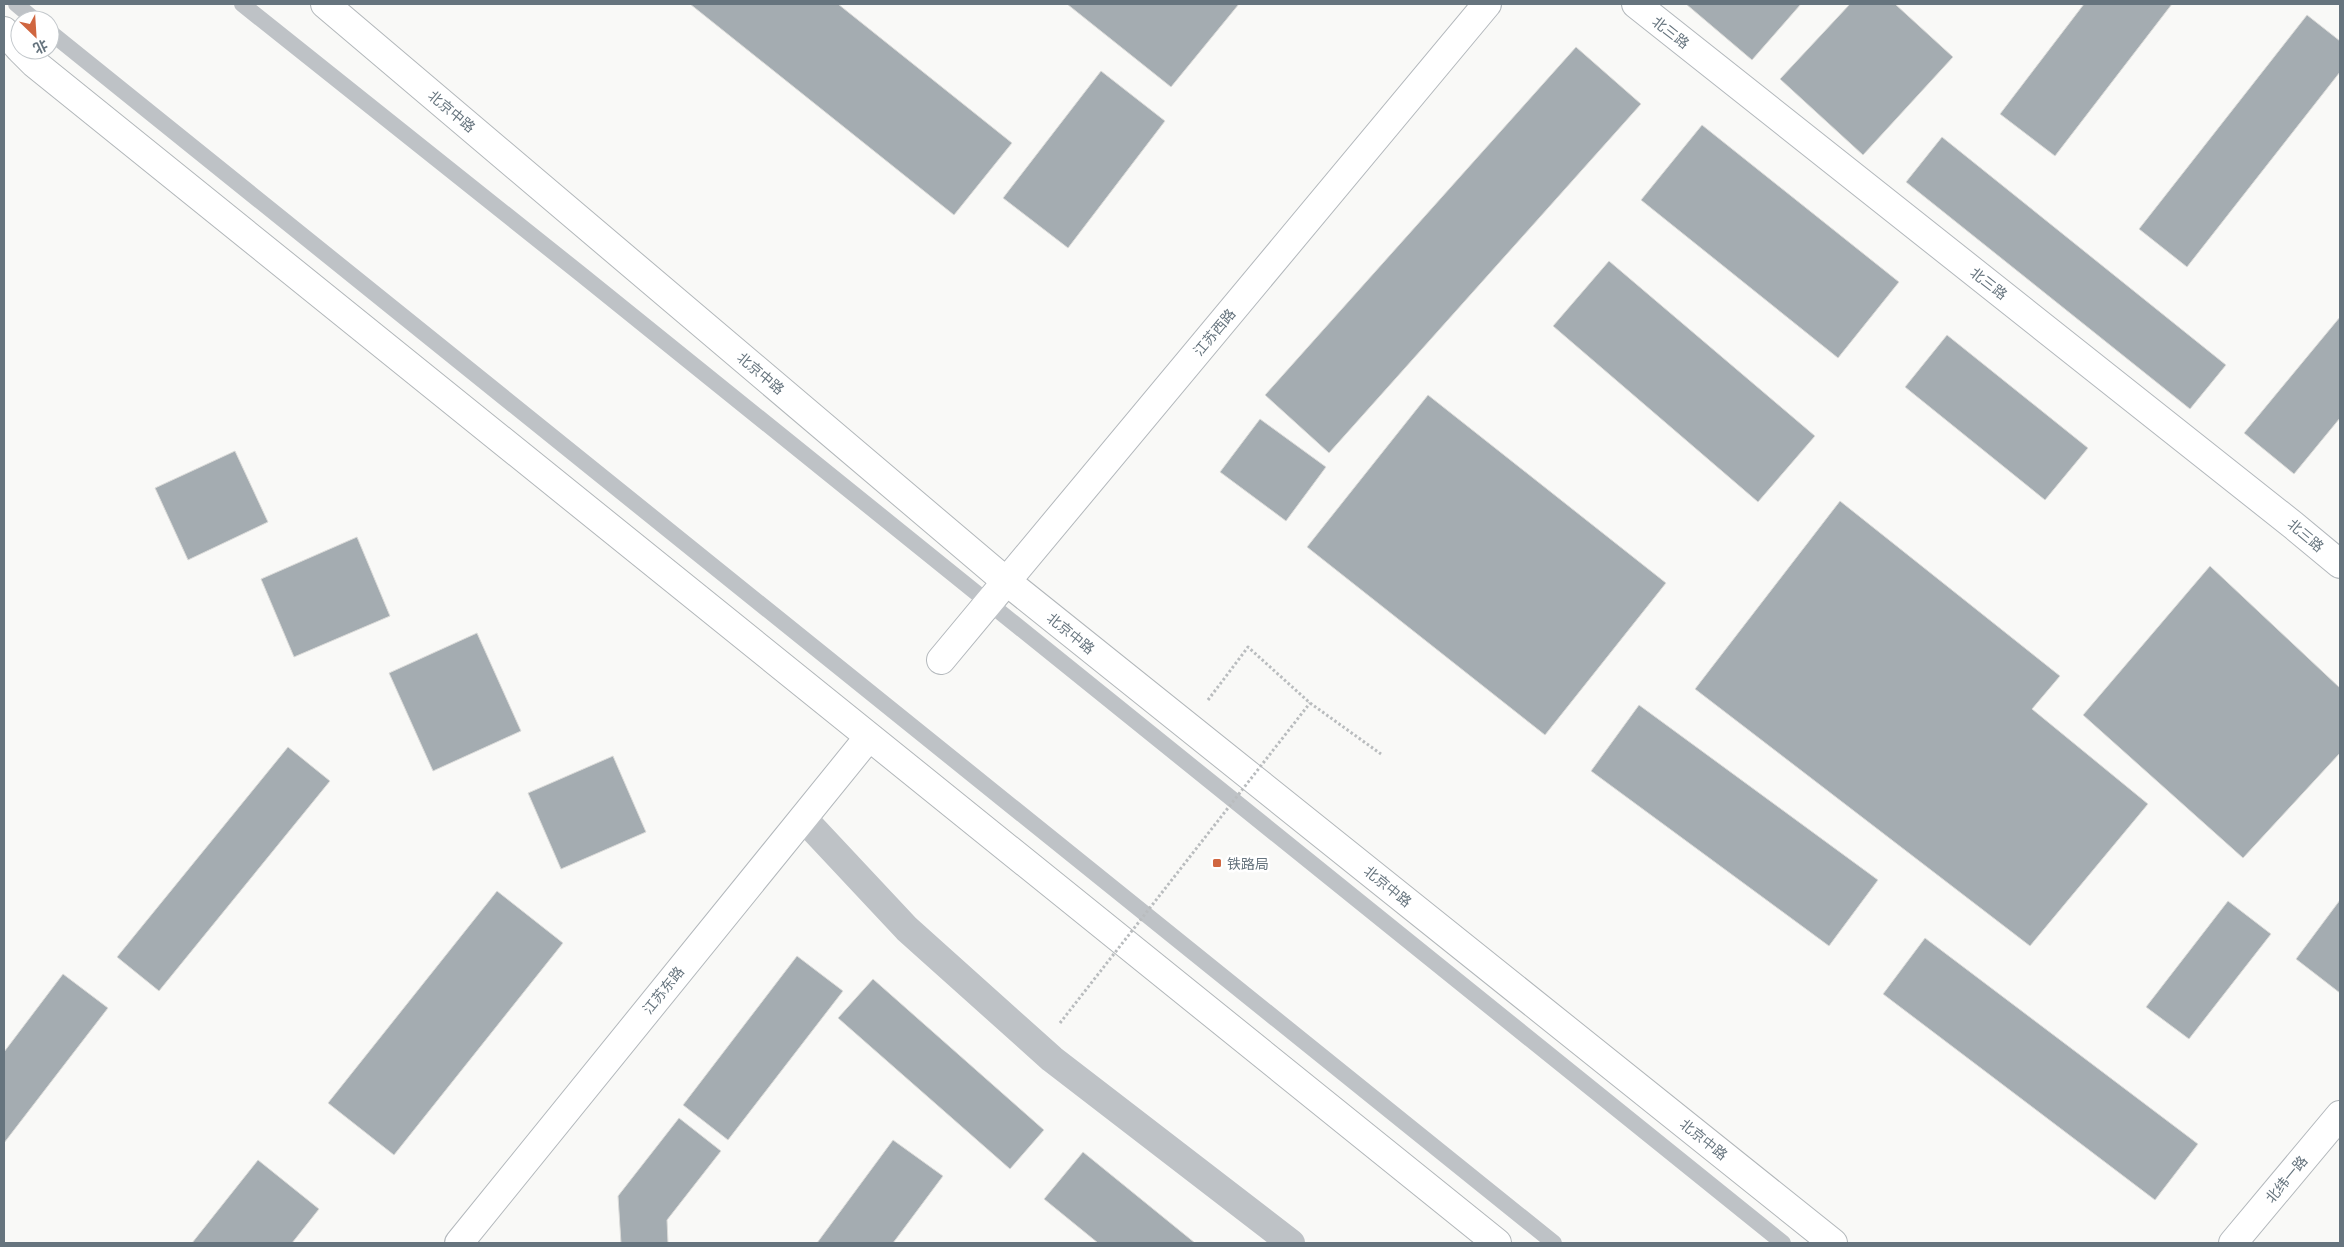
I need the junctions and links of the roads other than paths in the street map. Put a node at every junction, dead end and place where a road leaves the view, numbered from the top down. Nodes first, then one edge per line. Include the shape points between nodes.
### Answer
1 (242, 4) edge
2 (325, 4) edge
3 (1487, 4) edge
4 (1636, 4) edge
5 (60, 40) edge
6 (31, 60) edge
7 (2340, 564) edge
8 (1006, 581) junction
9 (988, 603) junction
10 (940, 660) dead end
11 (868, 738) junction
12 (803, 818) junction
13 (2340, 1115) edge
14 (459, 1243) edge
15 (1291, 1243) edge
16 (1497, 1243) edge
17 (1554, 1243) edge
18 (1783, 1243) edge
19 (1834, 1243) edge
20 (2232, 1243) edge

1 - 9 lane
2 - 8 main road, 北京中路
3 - 8 main road, 江苏西路
4 - 7 main road, 北三路
5 - 17 lane
6 - 11 main road
8 - 9 main road, 江苏西路
8 - 19 main road, 北京中路
9 - 10 main road, 江苏西路
9 - 18 lane
11 - 12 main road, 江苏东路
11 - 16 main road
12 - 14 main road, 江苏东路
12 - 15 street via 906,929 1052,1059
13 - 20 main road, 北纬一路

